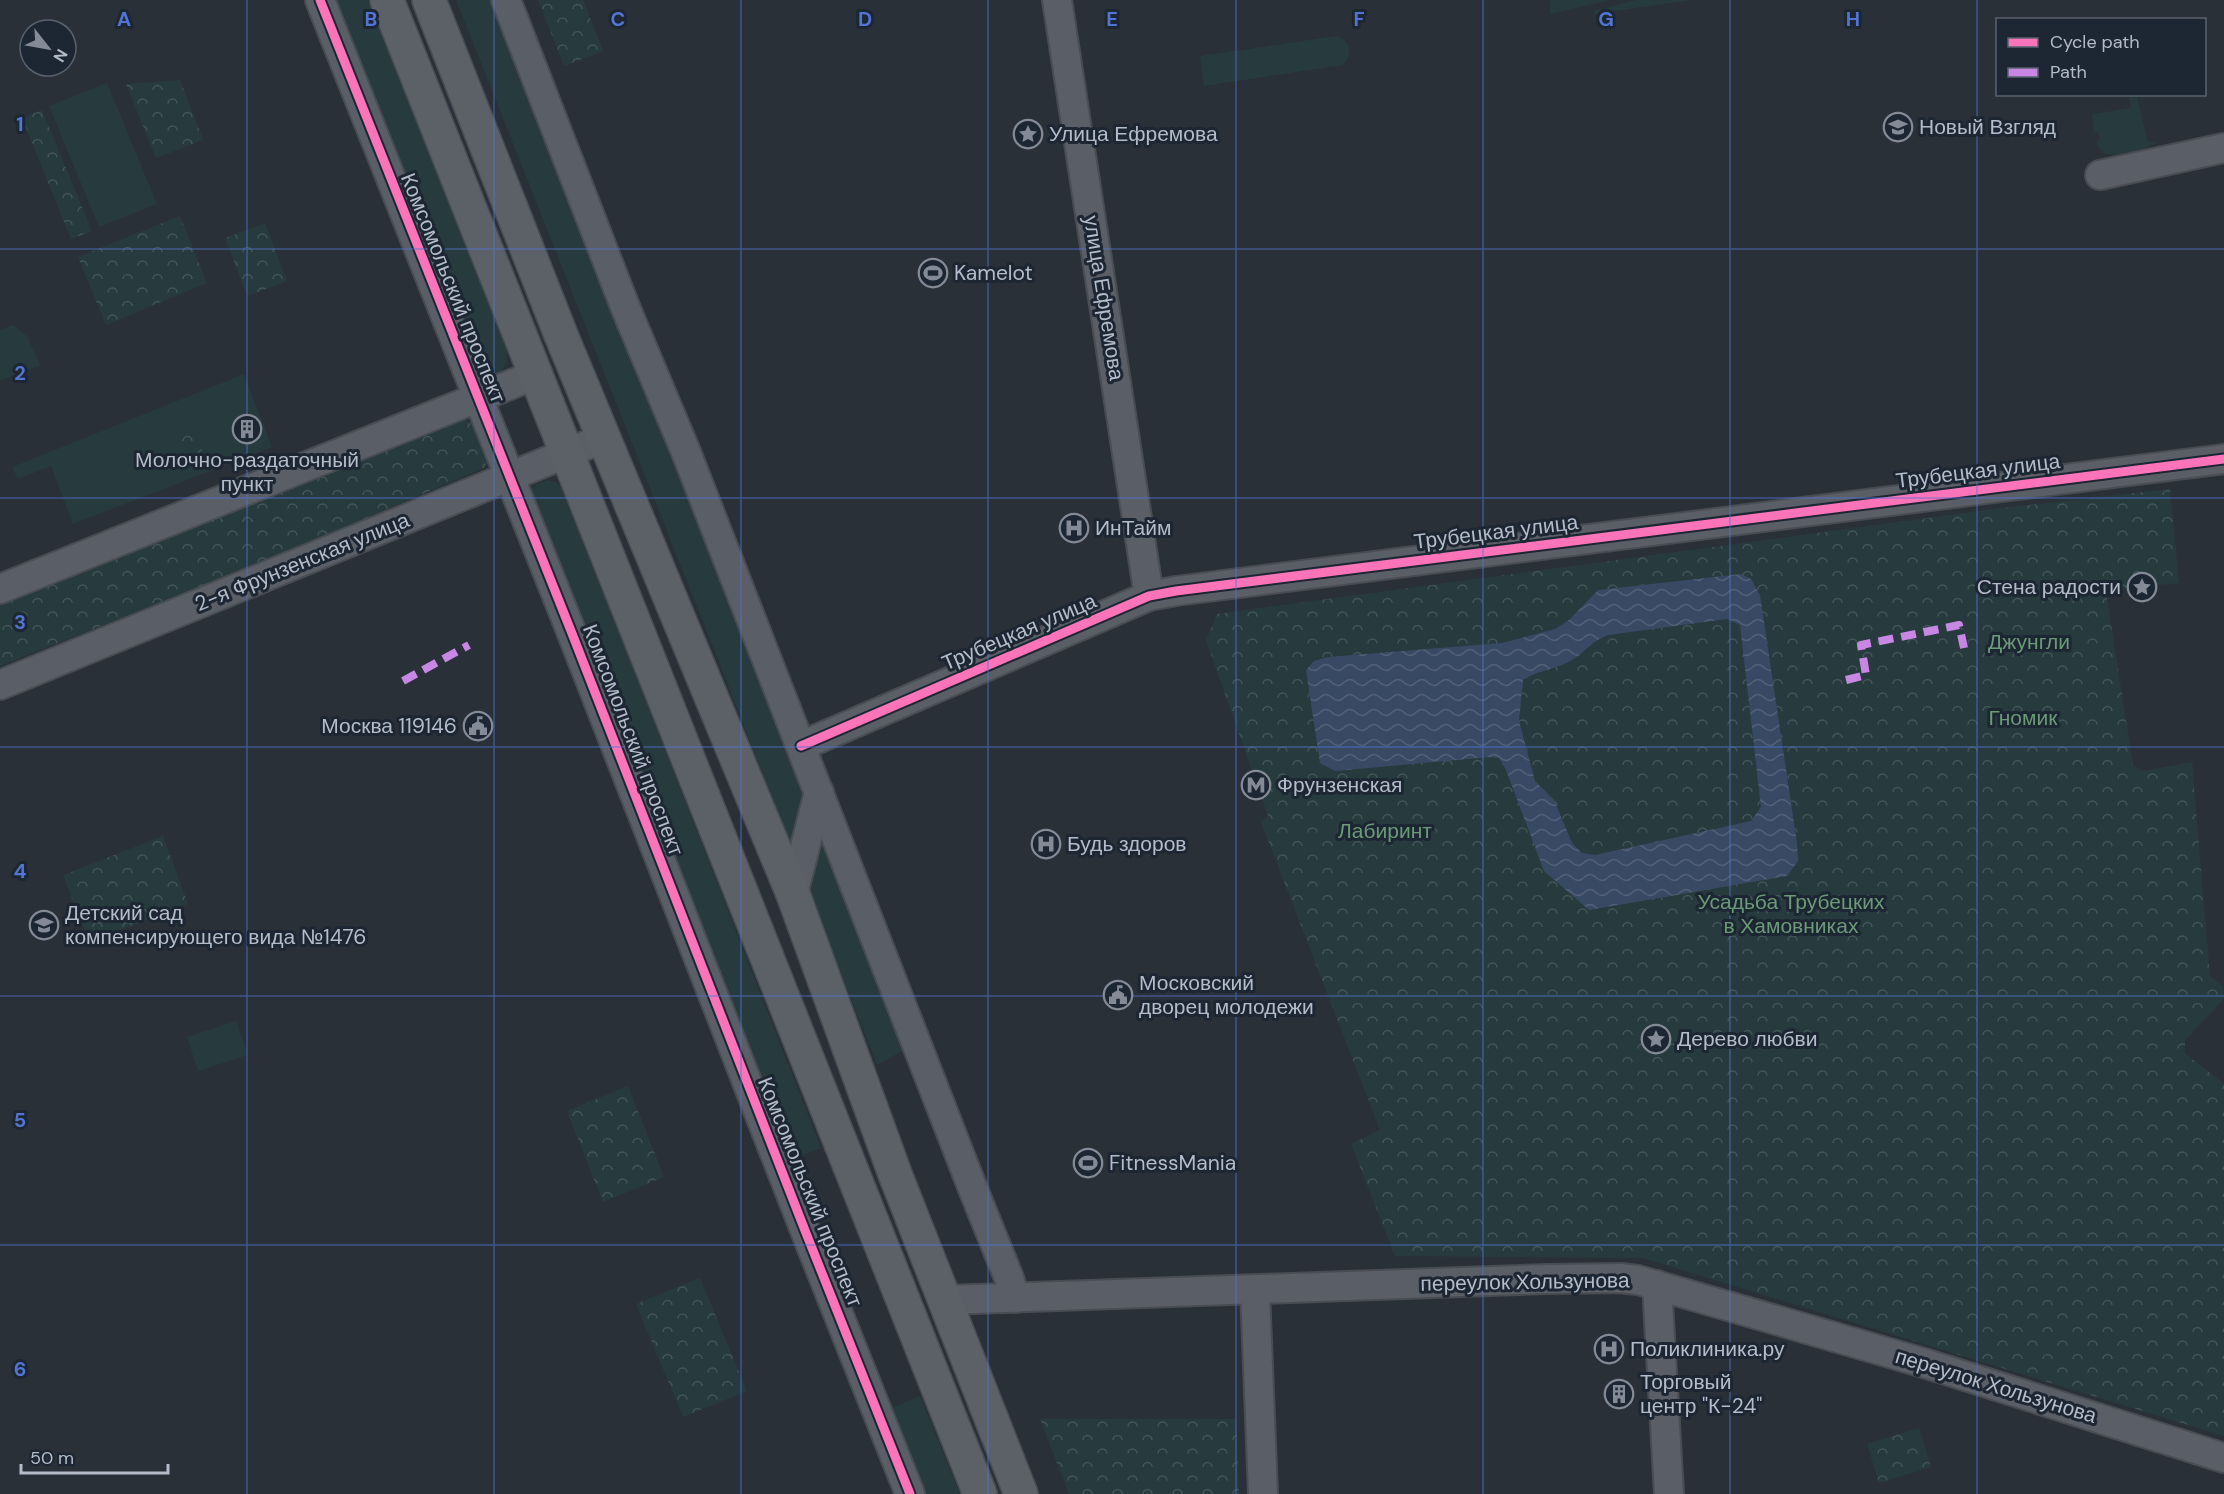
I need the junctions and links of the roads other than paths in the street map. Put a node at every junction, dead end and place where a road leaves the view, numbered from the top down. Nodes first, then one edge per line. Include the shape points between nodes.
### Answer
1 (320, 0) edge
2 (387, 0) edge
3 (429, 0) edge
4 (506, 0) edge
5 (1057, 0) edge
6 (2224, 148) edge
7 (2100, 175) dead end
8 (537, 374) junction
9 (478, 398) junction
10 (604, 438) junction
11 (569, 453) junction
12 (2224, 459) edge
13 (509, 477) junction
14 (0, 589) edge
15 (1149, 596) junction
16 (0, 685) edge
17 (801, 746) junction
18 (819, 792) junction
19 (793, 894) junction
20 (1658, 1285) junction
21 (1255, 1290) junction
22 (1015, 1298) junction
23 (945, 1300) junction
24 (2224, 1458) edge
25 (910, 1494) edge
26 (980, 1494) edge
27 (1021, 1494) edge
28 (1263, 1494) edge
29 (1669, 1494) edge

1 - 9 street, Комсомольский проспект
2 - 8 main road
3 - 10 main road
4 - 17 street
5 - 15 street, улица Ефремова
6 - 7 street
8 - 9 street
8 - 11 main road
9 - 13 street, Комсомольский проспект
9 - 14 street
10 - 11 street, 2-я Фрунзенская улица
10 - 19 main road
11 - 13 street, 2-я Фрунзенская улица
11 - 26 main road
12 - 15 street, Трубецкая улица
13 - 16 street, 2-я Фрунзенская улица
13 - 25 street, Комсомольский проспект
15 - 17 street, Трубецкая улица
17 - 18 street
18 - 19 street
18 - 22 street
19 - 23 main road
20 - 21 street, переулок Хользунова via 1620,1278
20 - 24 street, переулок Хользунова
20 - 29 street
21 - 22 street, переулок Хользунова
21 - 28 street
22 - 23 street, переулок Хользунова
23 - 27 main road

